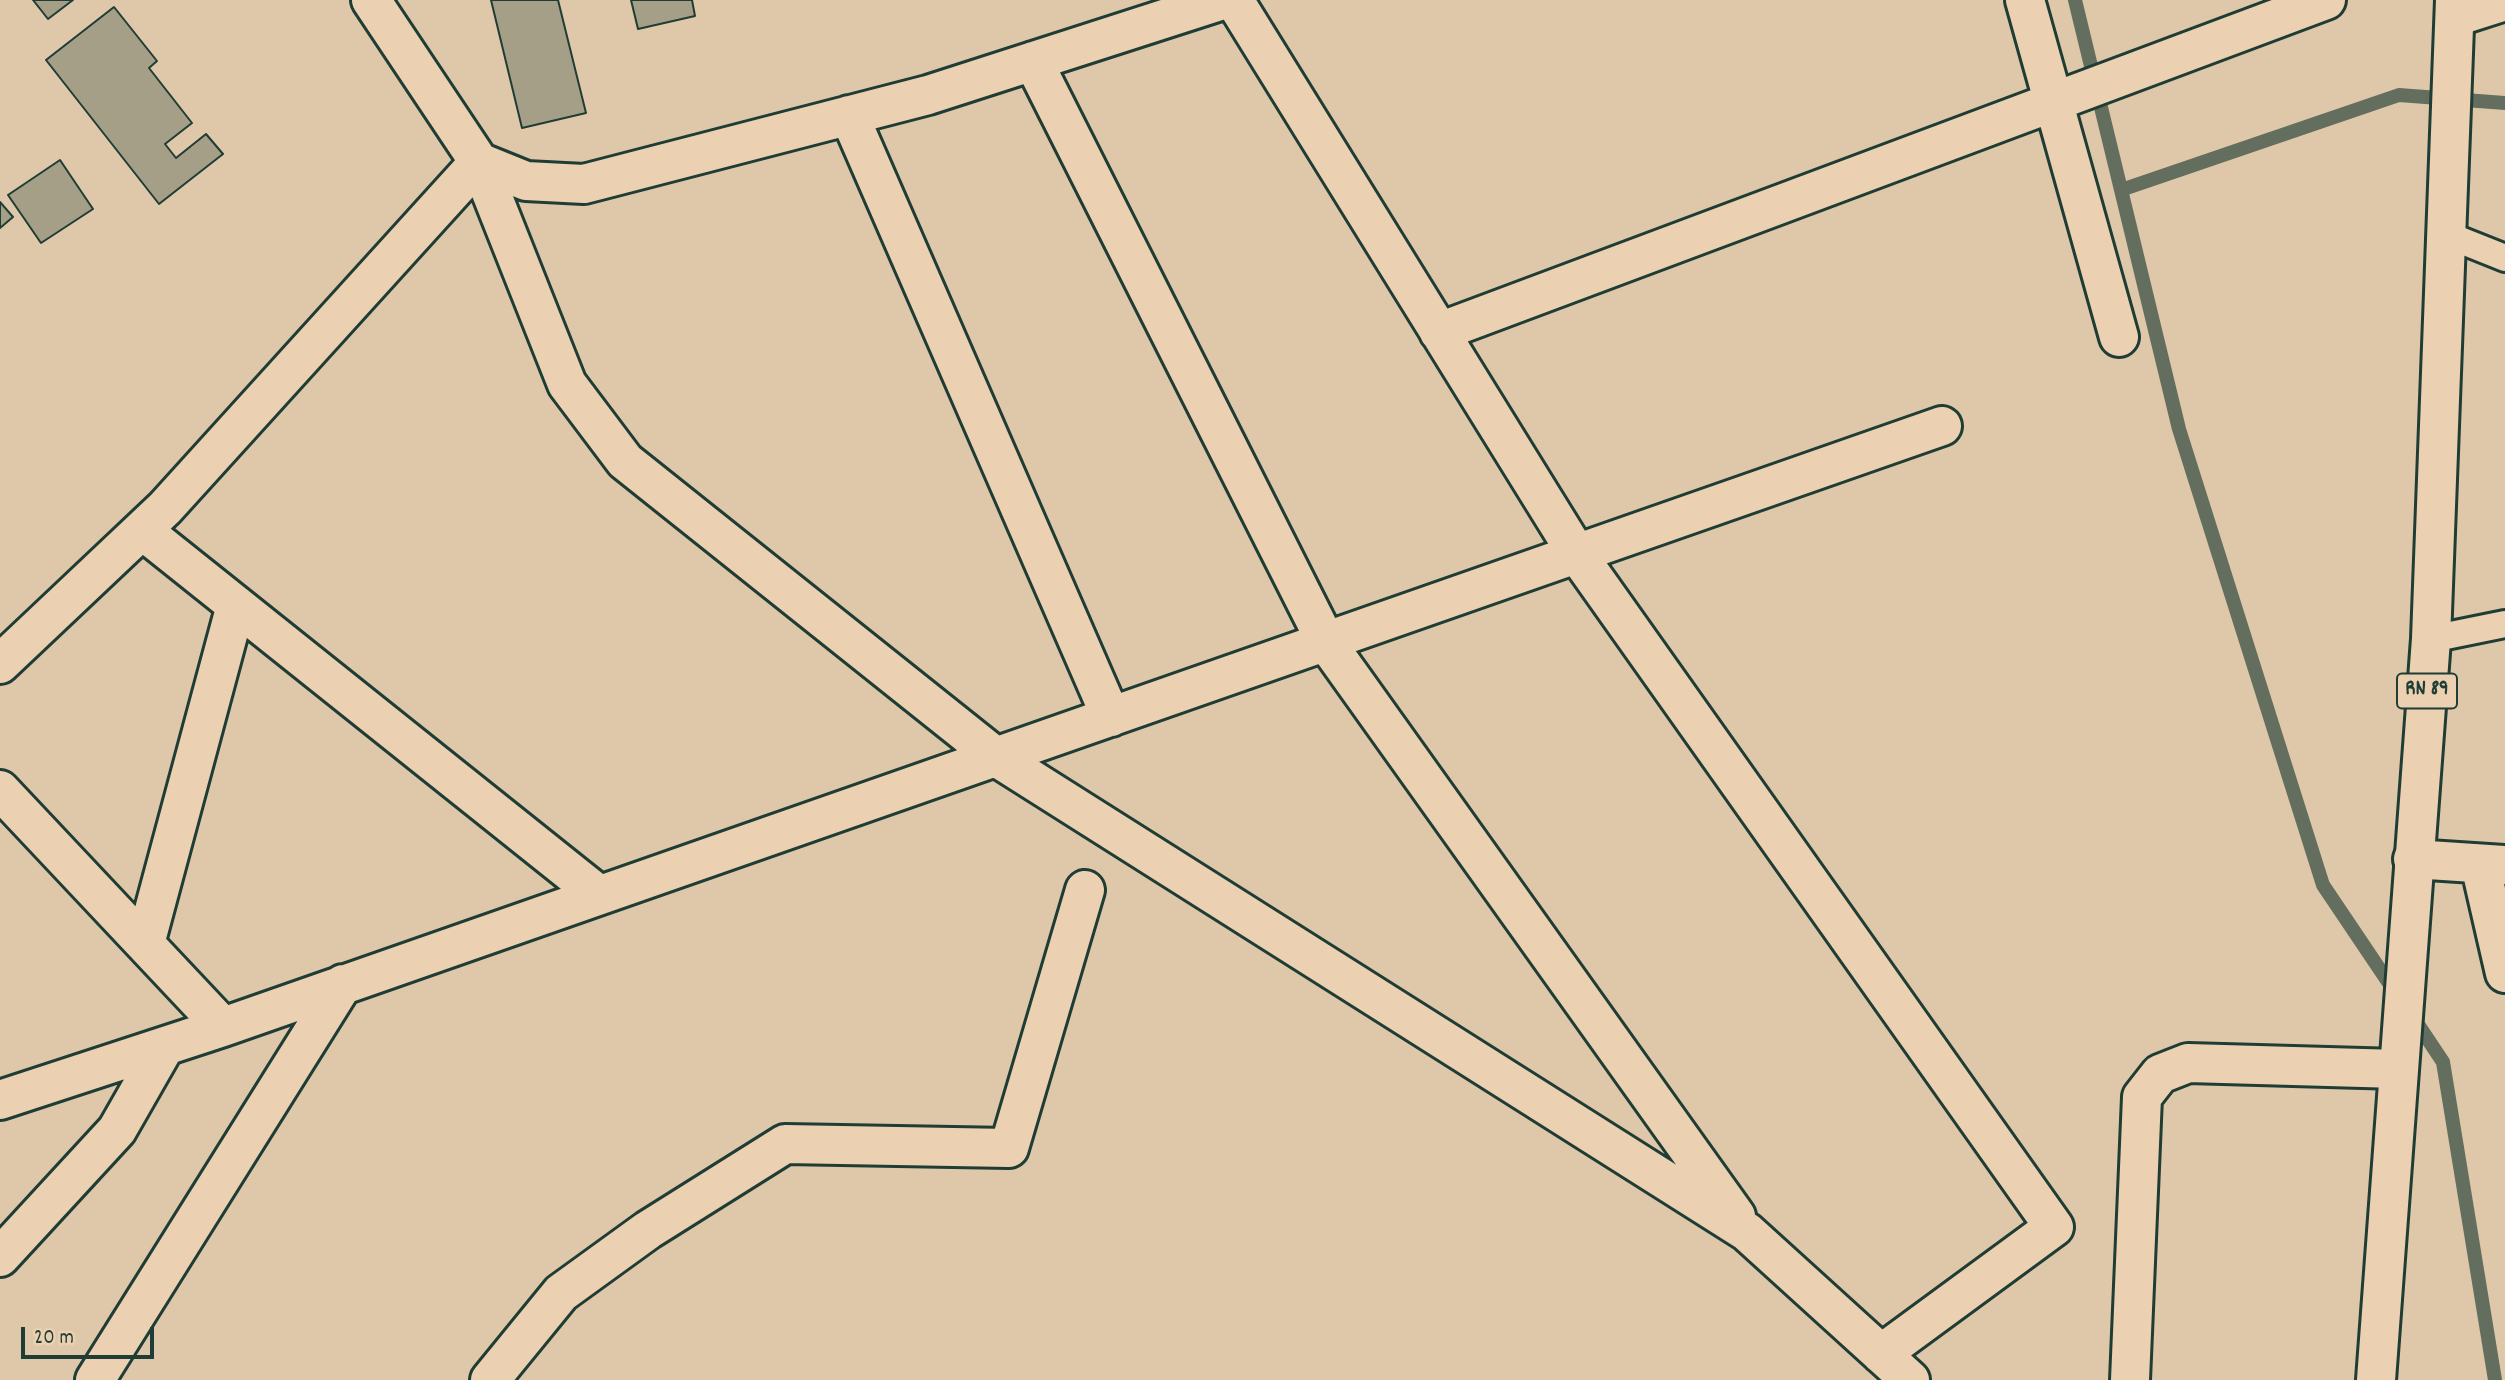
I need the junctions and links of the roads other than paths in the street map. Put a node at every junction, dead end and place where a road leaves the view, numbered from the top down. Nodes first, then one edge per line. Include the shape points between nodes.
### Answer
1 (1223, 0) edge
2 (1234, 0) edge
3 (2025, 0) edge
4 (2326, 0) edge
5 (2505, 1) edge
6 (384, 5) edge
7 (2455, 9) edge
8 (1033, 61) junction
9 (2055, 101) junction
10 (849, 115) junction
11 (479, 162) junction
12 (2445, 234) junction
13 (2505, 258) edge
14 (1439, 332) junction
15 (2119, 337) dead end
16 (1942, 426) dead end
17 (142, 530) junction
18 (1577, 554) junction
19 (236, 605) junction
20 (2505, 624) edge
21 (2431, 639) junction
22 (1326, 642) junction
23 (0, 664) edge
24 (1111, 717) junction
25 (996, 757) junction
26 (0, 790) edge
27 (2413, 859) junction
28 (2492, 865) edge
29 (1085, 890) dead end
30 (599, 895) junction
31 (145, 944) junction
32 (2505, 973) edge
33 (343, 985) junction
34 (223, 1027) junction
35 (165, 1046) junction
36 (2398, 1069) junction
37 (0, 1100) edge
38 (1748, 1232) junction
39 (0, 1257) edge
40 (1881, 1354) junction
41 (95, 1380) edge
42 (490, 1380) edge
43 (1910, 1380) edge
44 (2130, 1380) edge
45 (2376, 1380) edge

1 - 8 street
2 - 14 street
3 - 9 street
4 - 9 street
5 - 7 street
6 - 11 street
7 - 12 street, RN 89
8 - 10 street
8 - 22 street
9 - 14 street
9 - 15 street
10 - 11 street via 584,184 526,181
10 - 24 street
11 - 17 street
11 - 25 street via 567,384 625,461
12 - 13 lane
12 - 21 street, RN 89
14 - 18 street
16 - 18 street
17 - 19 street
17 - 23 street
18 - 22 street
18 - 40 street via 2054,1227
19 - 30 street
19 - 31 street
20 - 21 lane
21 - 27 street, RN 89
22 - 24 street
22 - 38 street
24 - 25 street
25 - 30 street
25 - 38 street
26 - 31 street
27 - 28 street
27 - 36 street, RN 89
28 - 32 street
29 - 42 street via 1009,1148 785,1144 648,1230 561,1293
30 - 33 street
31 - 34 street
33 - 34 street
33 - 41 street
34 - 35 street
35 - 37 street
35 - 39 street via 117,1130
36 - 44 street via 2188,1063 2160,1074 2142,1097
36 - 45 street, RN 89
38 - 40 street
40 - 43 street

